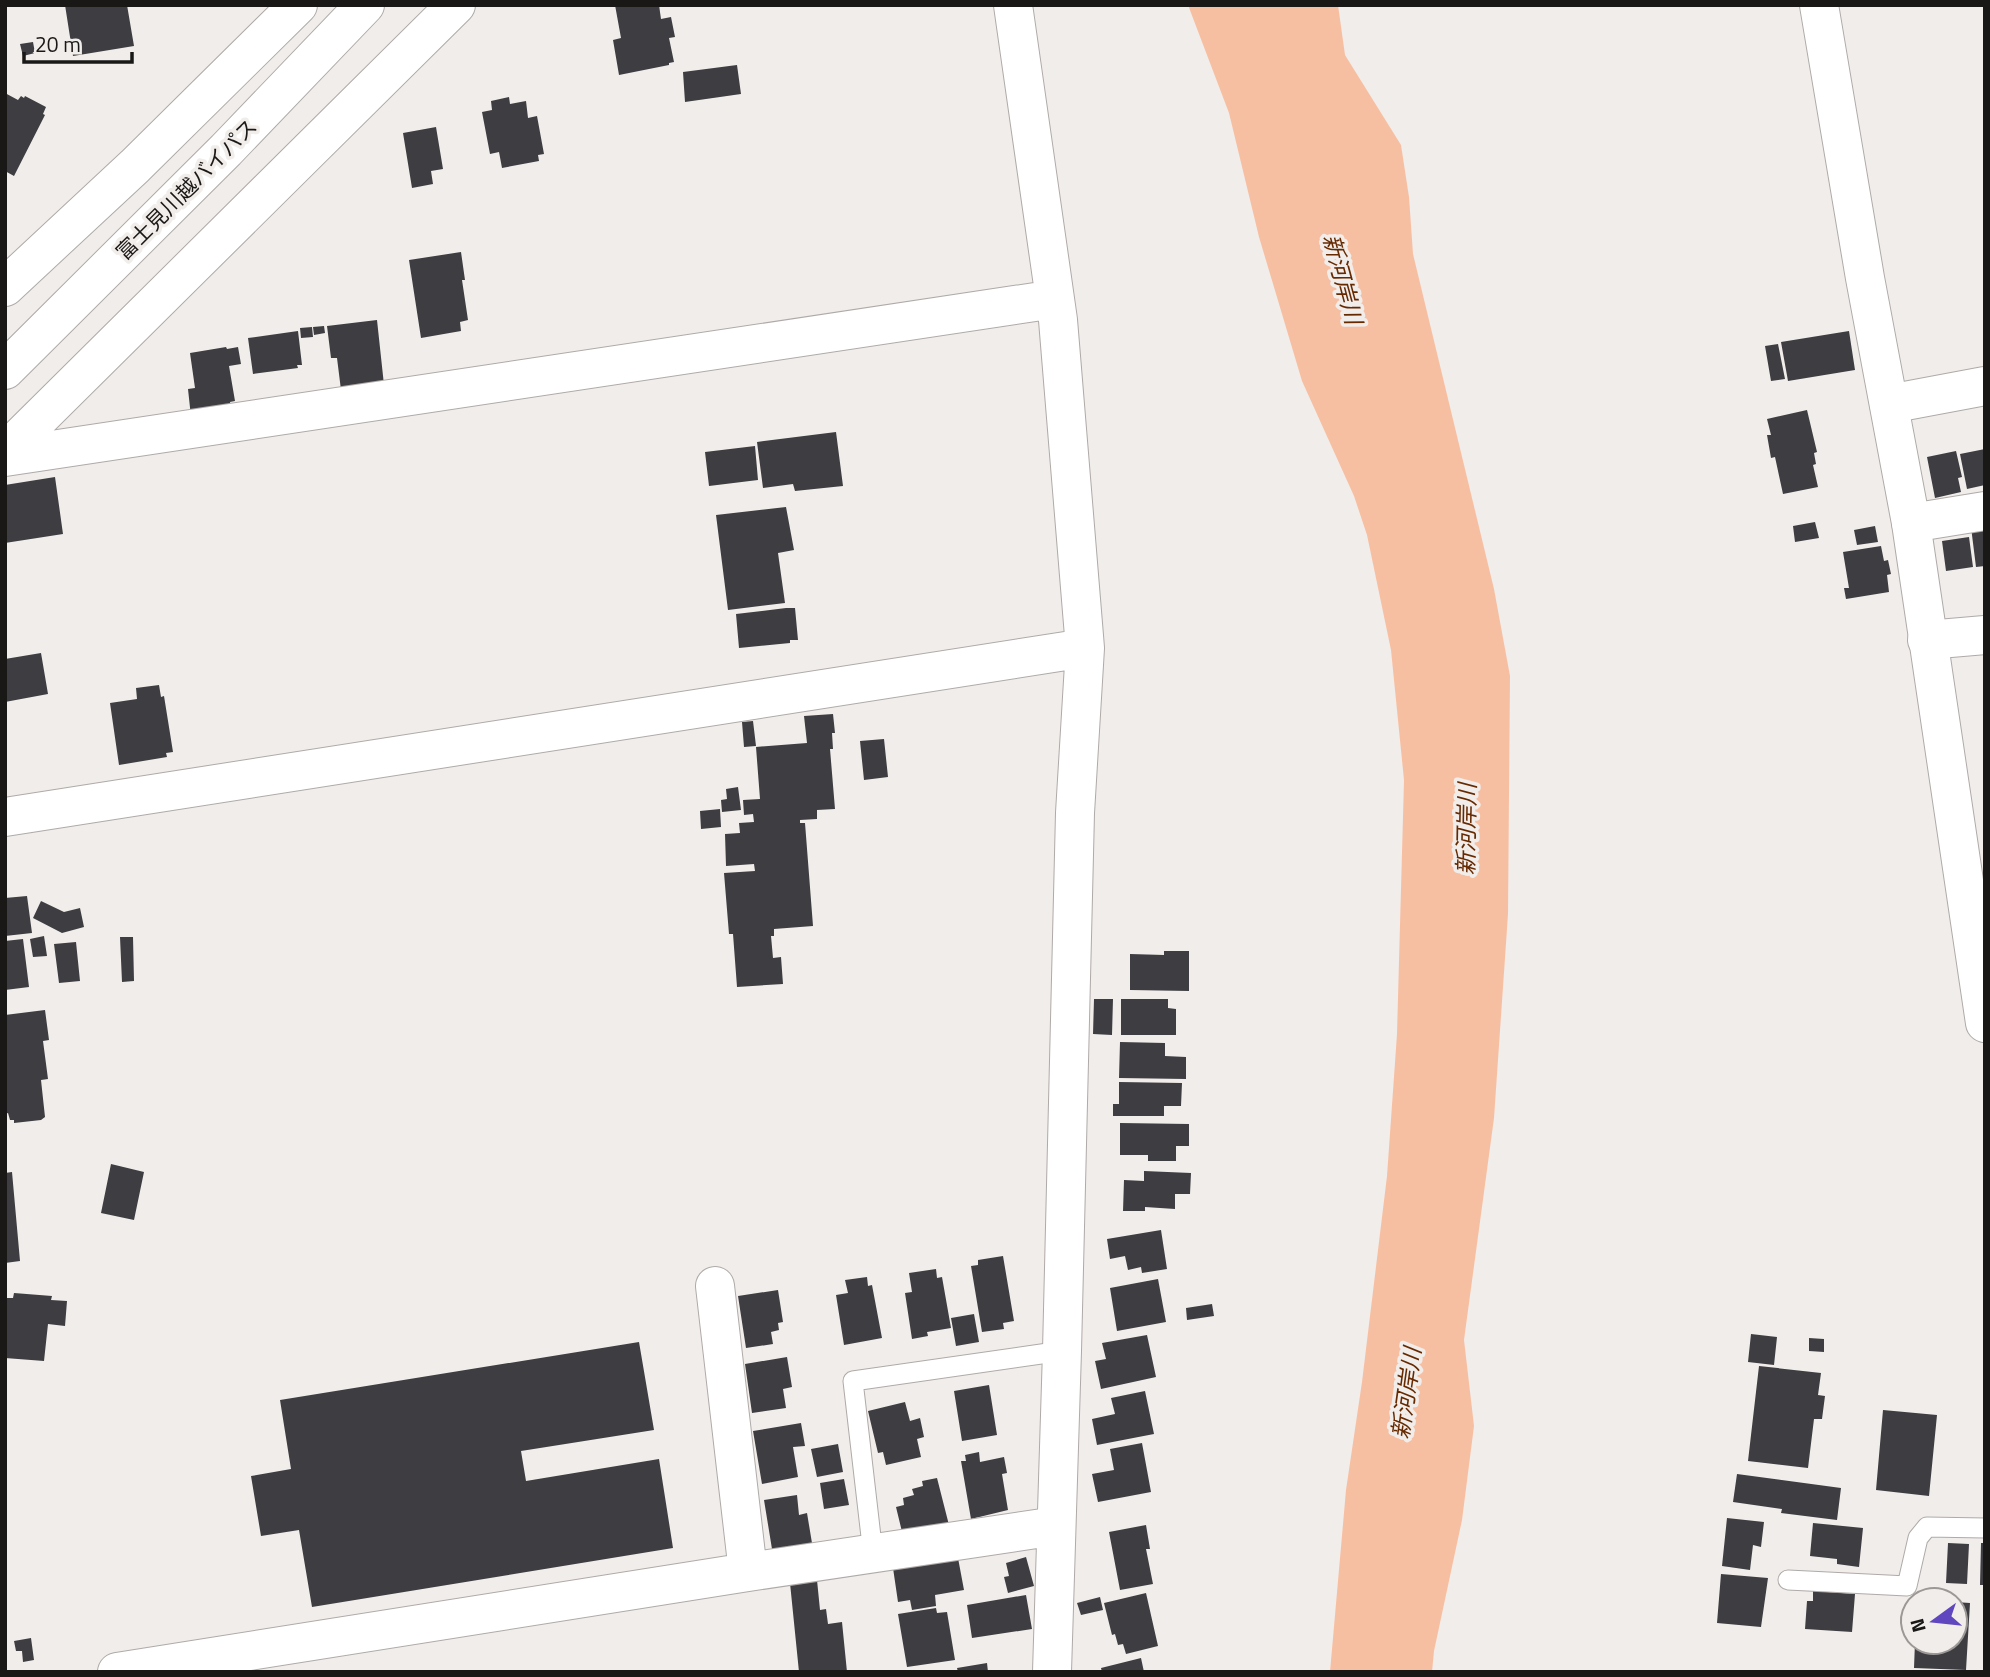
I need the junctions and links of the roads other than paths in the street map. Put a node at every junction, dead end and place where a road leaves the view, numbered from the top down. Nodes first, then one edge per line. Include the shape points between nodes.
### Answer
1 (298, 5) edge
2 (365, 5) edge
3 (456, 5) edge
4 (1013, 5) edge
5 (1819, 5) edge
6 (5, 287) edge
7 (1055, 299) junction
8 (5, 370) edge
9 (1985, 386) edge
10 (1889, 404) junction
11 (5, 455) edge
12 (1985, 511) edge
13 (1911, 523) junction
14 (1985, 635) edge
15 (1927, 640) junction
16 (1085, 648) junction
17 (5, 817) edge
18 (1977, 920) edge
19 (1985, 1023) edge
20 (715, 1286) dead end
21 (1062, 1351) junction
22 (1056, 1526) junction
23 (1985, 1528) edge
24 (873, 1554) junction
25 (748, 1572) junction
26 (1788, 1580) dead end
27 (117, 1672) edge
28 (1052, 1672) edge

1 - 6 main road
2 - 8 main road, 富士見川越バイパス
3 - 11 main road
4 - 7 main road
5 - 10 main road
7 - 11 main road
7 - 16 main road
9 - 10 main road
10 - 13 main road
12 - 13 main road
13 - 15 main road
14 - 15 main road
15 - 18 main road
16 - 17 main road
16 - 21 main road via 1076,813
18 - 19 main road
20 - 25 main road
21 - 22 main road
21 - 24 lane via 853,1381
22 - 24 main road
22 - 28 main road
23 - 26 lane via 1927,1527 1918,1538 1907,1586
24 - 25 main road
25 - 27 main road

